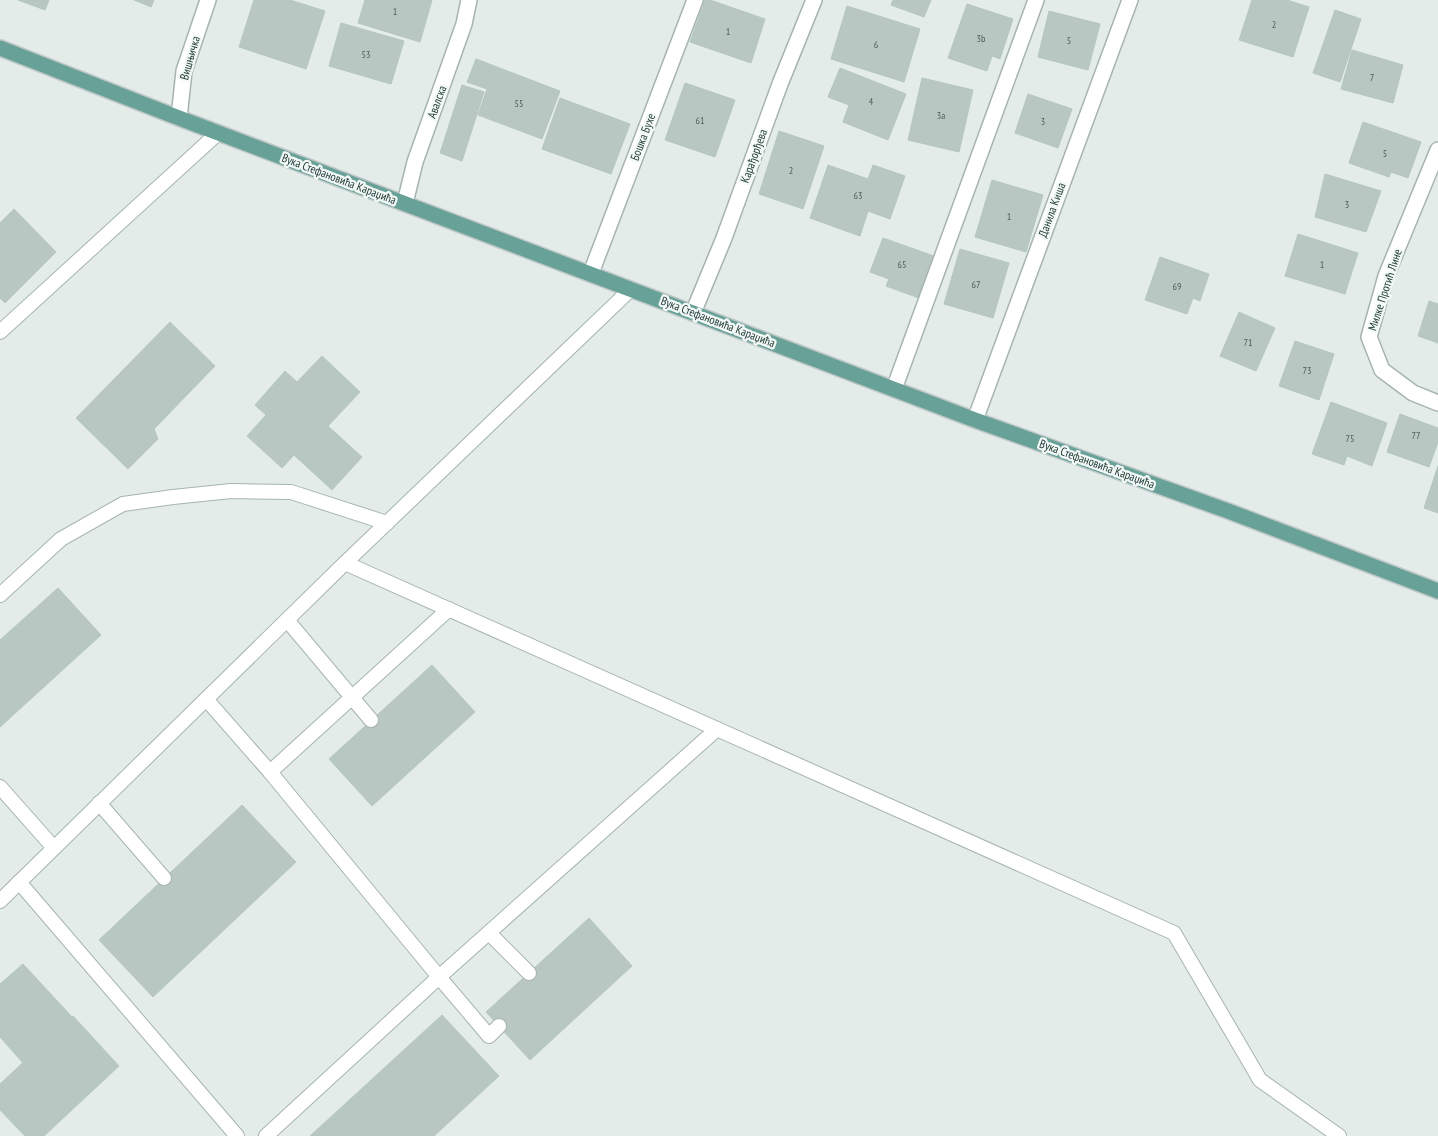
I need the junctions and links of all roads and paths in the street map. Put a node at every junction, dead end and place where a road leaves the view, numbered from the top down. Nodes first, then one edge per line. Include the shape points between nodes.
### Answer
1 (208, 0) edge
2 (469, 0) edge
3 (695, 0) edge
4 (814, 0) edge
5 (1036, 0) edge
6 (1130, 0) edge
7 (0, 48) edge
8 (179, 118) junction
9 (218, 133) junction
10 (1438, 150) edge
11 (405, 203) junction
12 (591, 273) junction
13 (631, 289) junction
14 (694, 313) junction
15 (0, 332) edge
16 (894, 389) junction
17 (1438, 403) edge
18 (975, 420) junction
19 (387, 523) junction
20 (345, 563) junction
21 (1438, 592) edge
22 (0, 595) edge
23 (449, 610) junction
24 (288, 620) junction
25 (352, 697) junction
26 (206, 699) junction
27 (371, 720) dead end
28 (717, 729) junction
29 (270, 772) junction
30 (0, 787) edge
31 (99, 803) junction
32 (54, 848) junction
33 (164, 878) dead end
34 (19, 882) junction
35 (0, 901) edge
36 (489, 933) junction
37 (529, 973) dead end
38 (439, 977) junction
39 (499, 1026) dead end
40 (237, 1136) edge
41 (266, 1136) edge
42 (1339, 1136) edge

1 - 8 street, Вишњичка via 184,71
2 - 11 street, Авалска via 464,24 415,162
3 - 12 street, Бошка Бухе
4 - 14 street, Карађорђева
5 - 16 street
6 - 18 street, Данила Киша
7 - 8 main road, Вука Стефановића Караџића
8 - 9 main road, Вука Стефановића Караџића
9 - 11 main road, Вука Стефановића Караџића
9 - 15 lane
10 - 17 street, Милке Протић Лине via 1386,276 1369,337 1382,370 1413,393
11 - 12 main road, Вука Стефановића Караџића
12 - 13 main road, Вука Стефановића Караџића
13 - 14 main road, Вука Стефановића Караџића
13 - 19 lane
14 - 16 main road, Вука Стефановића Караџића
16 - 18 main road, Вука Стефановића Караџића
18 - 21 main road, Вука Стефановића Караџића via 1228,511
19 - 20 lane
19 - 22 lane via 291,492 231,491 123,504 61,539
20 - 23 lane
20 - 24 lane
23 - 25 lane
23 - 28 lane
24 - 25 lane
24 - 26 lane
25 - 27 lane
25 - 29 lane
26 - 29 lane
26 - 31 lane
28 - 36 lane
28 - 42 lane via 1174,933 1260,1080
29 - 38 lane
30 - 32 lane
31 - 32 lane
31 - 33 lane
32 - 34 lane
34 - 35 lane
34 - 40 lane
36 - 37 lane
36 - 38 lane
38 - 39 lane via 489,1036
38 - 41 lane

